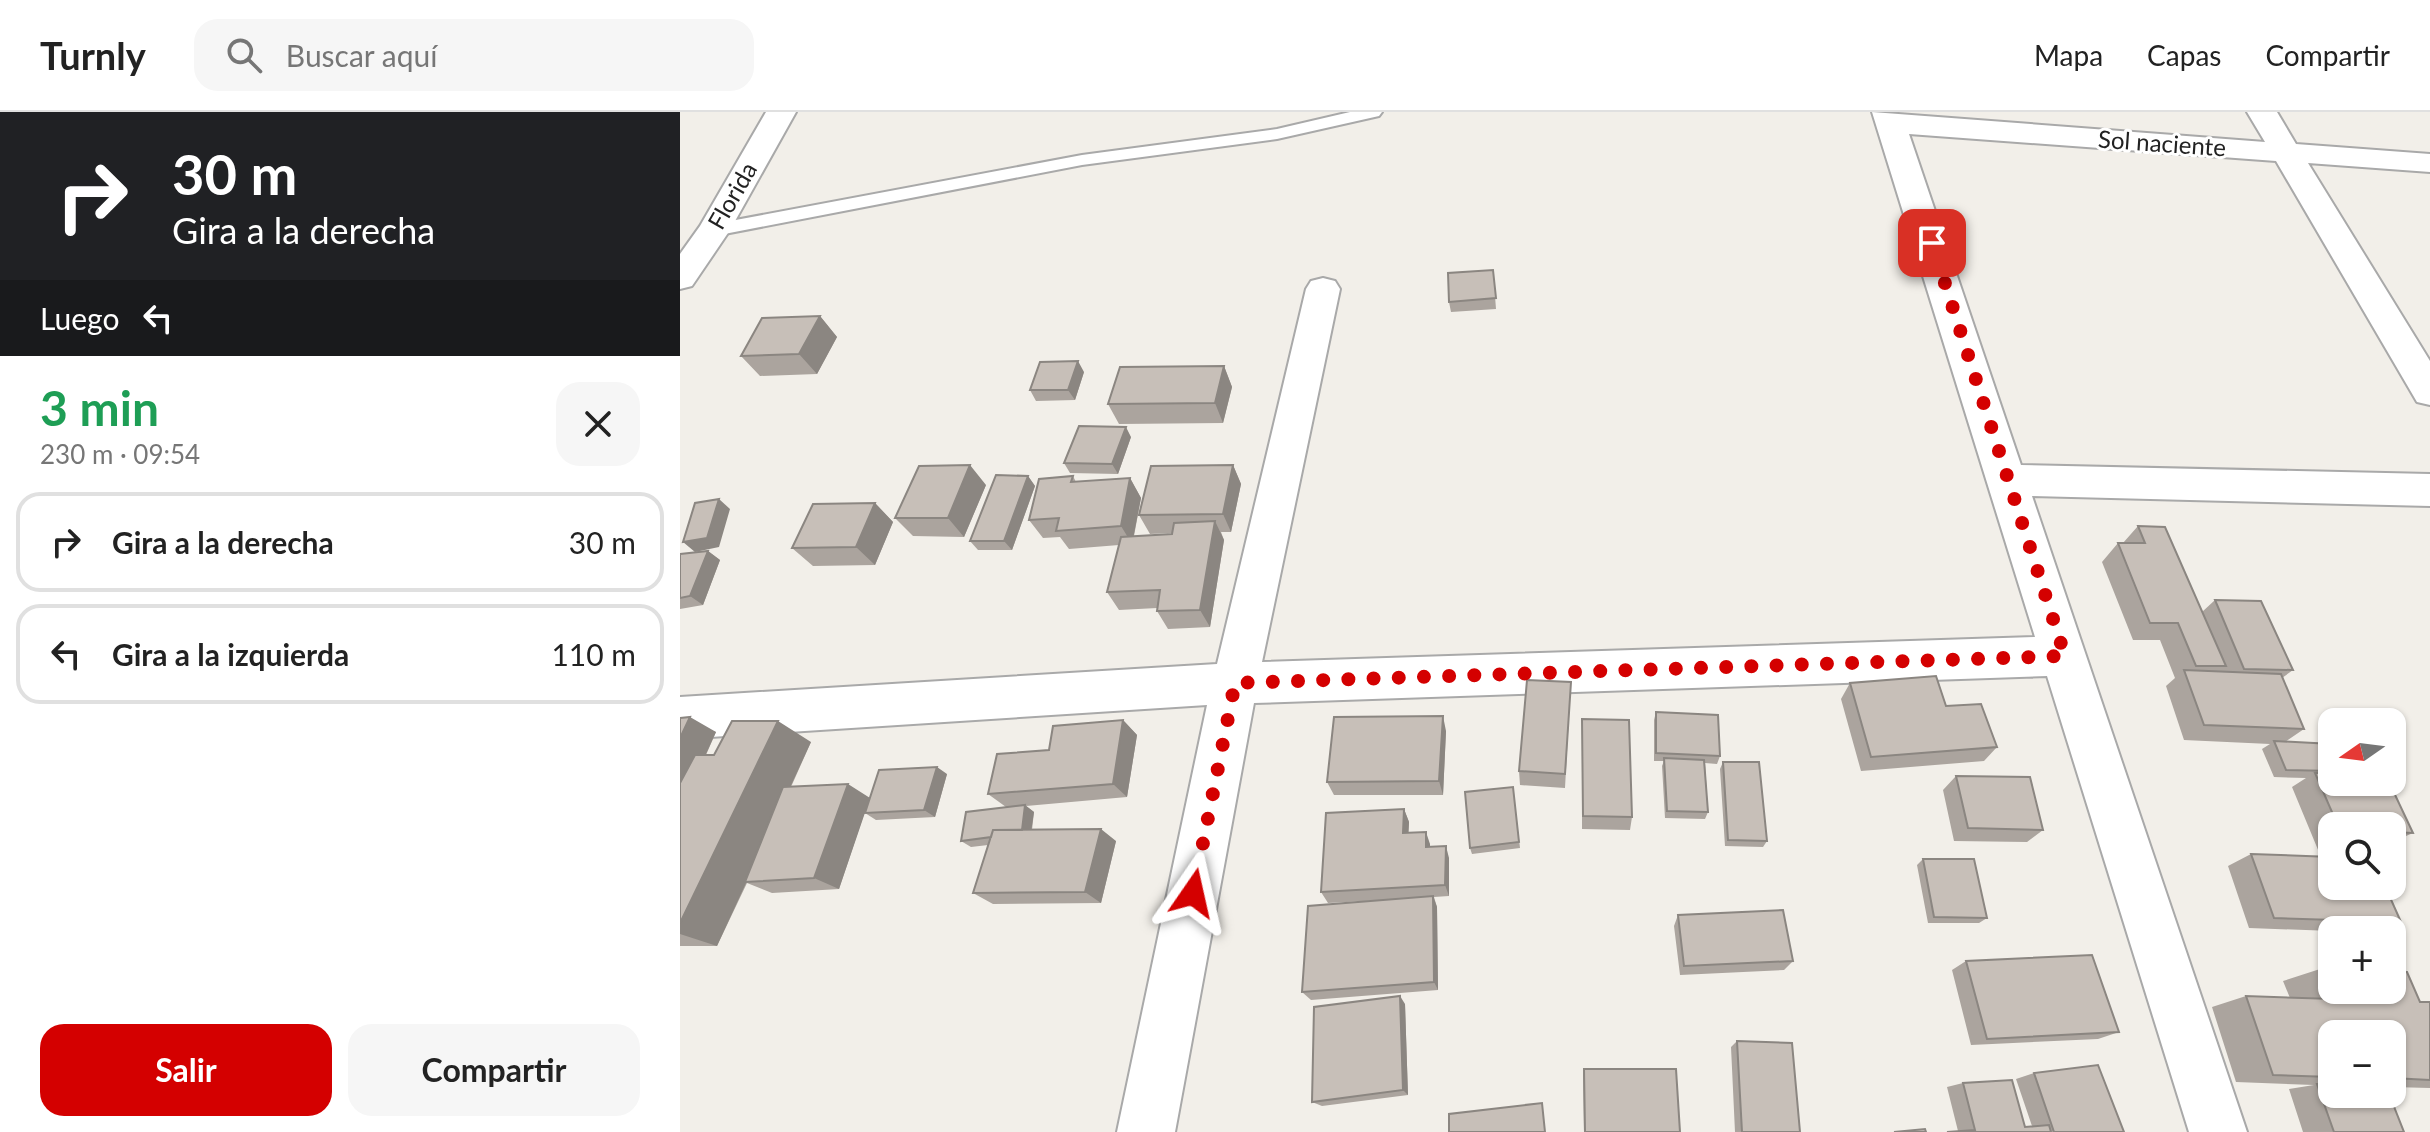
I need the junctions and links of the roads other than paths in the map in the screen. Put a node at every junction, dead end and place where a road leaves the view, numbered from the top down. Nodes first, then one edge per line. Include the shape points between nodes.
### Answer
1 (781, 112) edge
2 (1373, 112) edge
3 (2262, 112) edge
4 (1891, 118) edge
5 (2287, 153) junction
6 (2430, 163) edge
7 (714, 230) junction
8 (680, 278) edge
9 (1323, 289) dead end
10 (2430, 392) edge
11 (2008, 480) junction
12 (2430, 490) edge
13 (2065, 656) junction
14 (1235, 683) junction
15 (680, 718) edge
16 (1146, 1132) edge
17 (2218, 1132) edge

1 - 7 street, Florida
2 - 7 lane via 1277,134 1082,160
3 - 5 street
4 - 5 street, Sol naciente
4 - 11 street
5 - 6 street, Sol naciente
5 - 10 street
7 - 8 street, Florida
9 - 14 street
11 - 12 street
11 - 13 street
13 - 14 street
13 - 17 street
14 - 15 street
14 - 16 street

